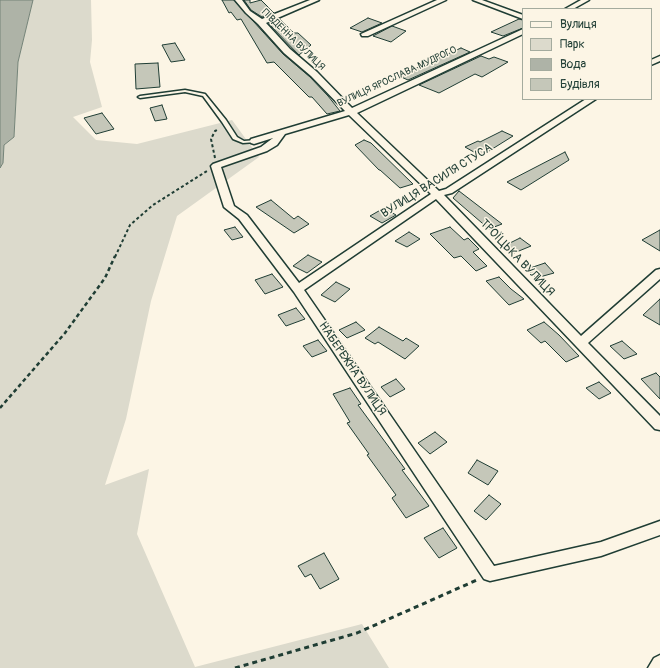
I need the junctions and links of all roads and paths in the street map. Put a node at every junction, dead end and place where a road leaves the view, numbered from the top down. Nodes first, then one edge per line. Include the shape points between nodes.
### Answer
1 (238, 0) edge
2 (316, 0) edge
3 (444, 0) edge
4 (476, 0) edge
5 (586, 0) edge
6 (570, 8) edge
7 (522, 17) edge
8 (261, 22) junction
9 (522, 31) edge
10 (365, 34) dead end
11 (140, 97) dead end
12 (590, 100) edge
13 (352, 112) junction
14 (226, 125) junction
15 (282, 134) junction
16 (254, 141) joint
17 (216, 166) junction
18 (438, 194) junction
19 (660, 273) edge
20 (298, 289) junction
21 (581, 343) junction
22 (0, 408) edge
23 (660, 425) edge
24 (660, 528) edge
25 (490, 574) junction
26 (660, 664) edge
27 (235, 668) edge
28 (657, 668) edge

1 - 8 street, ПІВДЕННА ВУЛИЦЯ
2 - 8 street
3 - 10 street
4 - 7 street
5 - 6 street
8 - 13 street, ПІВДЕННА ВУЛИЦЯ via 287,51
9 - 13 street, ВУЛИЦЯ ЯРОСЛАВА МУДРОГО
11 - 14 lane via 185,91 204,95
12 - 18 street, ВУЛИЦЯ ВАСИЛЯ СТУСА via 540,130 449,191
13 - 15 street, ВУЛИЦЯ ЯРОСЛАВА МУДРОГО
13 - 18 street, ТРОЇЦЬКА ВУЛИЦЯ
14 - 16 lane via 235,138 243,142
14 - 17 path via 215,131 211,139
15 - 16 street, ВУЛИЦЯ ЯРОСЛАВА МУДРОГО
15 - 17 street via 264,149
17 - 20 street, НАБЕРЕЖНА ВУЛИЦЯ via 229,207 243,217
17 - 22 path via 153,205 130,225 105,278 64,333
18 - 20 street, ВУЛИЦЯ ВАСИЛЯ СТУСА
18 - 21 street, ТРОЇЦЬКА ВУЛИЦЯ
19 - 21 street
20 - 25 street, НАБЕРЕЖНА ВУЛИЦЯ
21 - 23 street, ТРОЇЦЬКА ВУЛИЦЯ
24 - 25 street via 600,548
25 - 27 path via 357,633
26 - 28 street

